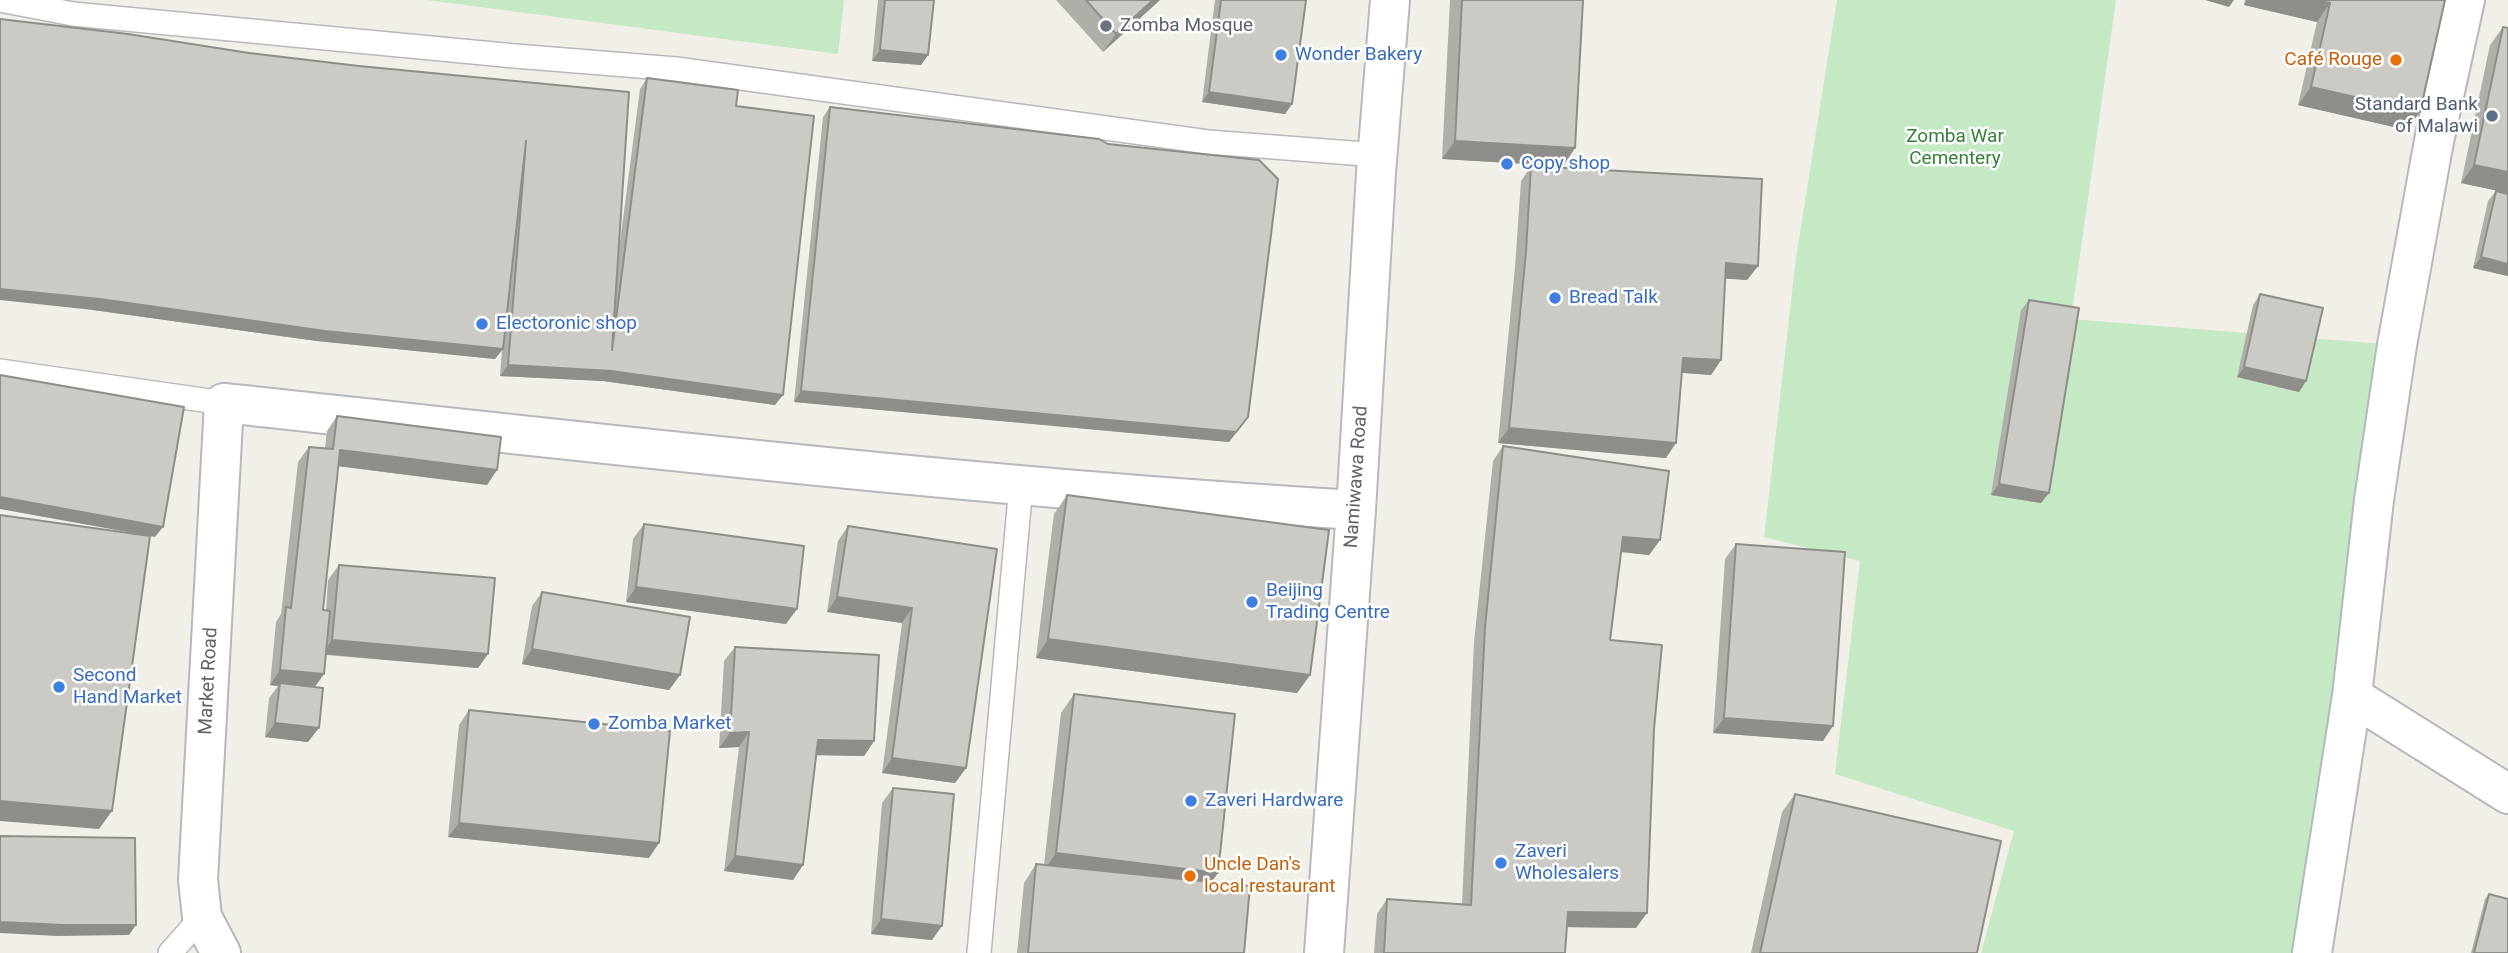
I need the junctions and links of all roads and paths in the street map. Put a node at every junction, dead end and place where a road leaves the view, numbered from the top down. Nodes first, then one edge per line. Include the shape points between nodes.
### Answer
1 (0, 0) edge
2 (1390, 0) edge
3 (2465, 0) edge
4 (1378, 155) junction
5 (0, 371) edge
6 (224, 403) junction
7 (1021, 485) junction
8 (1356, 510) junction
9 (2352, 696) junction
10 (2508, 794) edge
11 (202, 917) junction
12 (170, 953) edge
13 (221, 953) edge
14 (979, 953) edge
15 (1324, 953) edge
16 (2312, 953) edge

1 - 4 lane via 73,14 676,69 1180,138
2 - 4 street, Namiwawa Road
3 - 9 street via 2397,345
4 - 8 street, Namiwawa Road
5 - 6 lane
6 - 7 street
6 - 11 street, Market Road via 198,880
7 - 8 street
7 - 14 lane
8 - 15 street, Namiwawa Road
9 - 10 street
9 - 16 street
11 - 12 lane
11 - 13 street, Market Road

